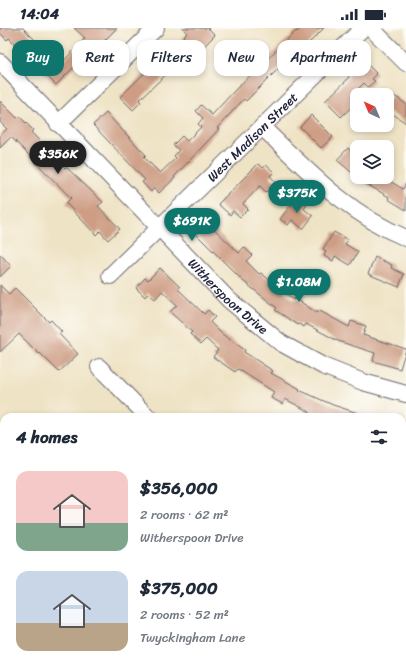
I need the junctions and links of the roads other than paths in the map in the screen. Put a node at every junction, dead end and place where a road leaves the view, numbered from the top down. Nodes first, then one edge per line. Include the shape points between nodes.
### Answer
1 (156, 28) edge
2 (362, 28) edge
3 (371, 28) edge
4 (0, 62) edge
5 (406, 63) edge
6 (58, 124) junction
7 (262, 127) junction
8 (159, 228) junction
9 (406, 238) edge
10 (110, 276) dead end
11 (99, 367) dead end
12 (406, 394) edge
13 (144, 413) edge

1 - 6 street
2 - 7 street, West Madison Street
3 - 5 street
4 - 6 street, Witherspoon Drive
6 - 8 street, Witherspoon Drive
7 - 8 street, West Madison Street
7 - 9 street via 321,184 345,203 391,232
8 - 10 street, West Madison Street
8 - 12 street, Witherspoon Drive via 229,300 281,343 323,366 362,382
11 - 13 street

